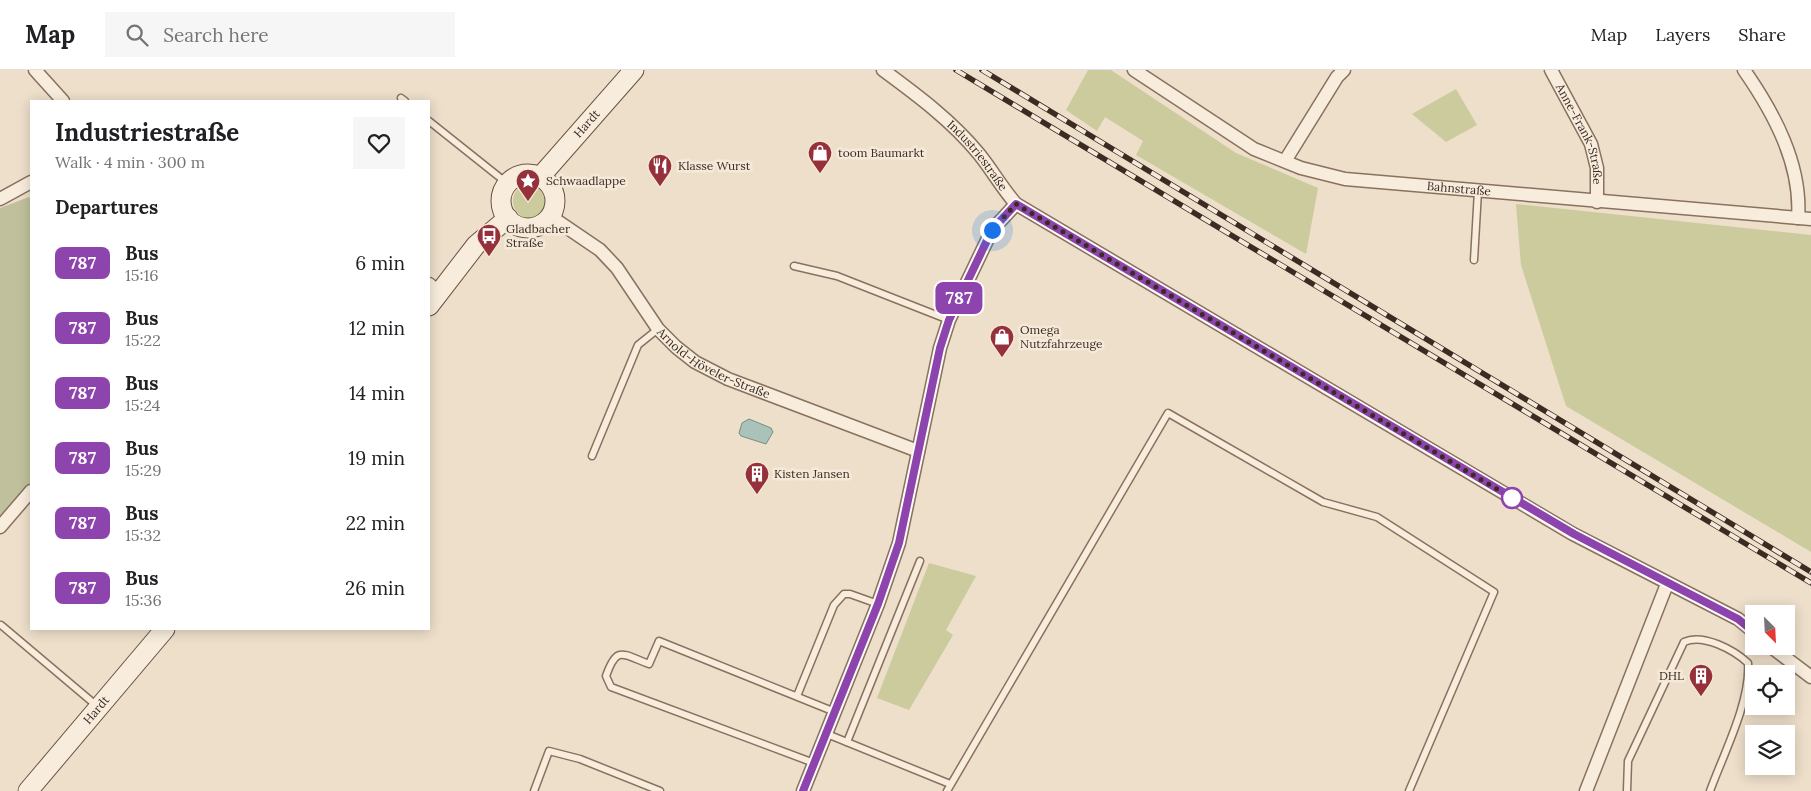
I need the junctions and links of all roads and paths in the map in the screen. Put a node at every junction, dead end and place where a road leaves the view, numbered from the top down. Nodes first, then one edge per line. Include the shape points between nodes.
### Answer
1 (35, 70) edge
2 (634, 70) edge
3 (883, 70) edge
4 (1134, 70) edge
5 (1344, 70) edge
6 (1551, 70) edge
7 (1744, 70) edge
8 (62, 100) edge
9 (430, 122) edge
10 (1285, 161) junction
11 (540, 177) junction
12 (30, 183) edge
13 (508, 184) junction
14 (1478, 191) junction
15 (0, 199) edge
16 (1597, 202) junction
17 (1016, 204) junction
18 (550, 216) junction
19 (508, 218) junction
20 (1805, 219) edge
21 (1474, 260) dead end
22 (794, 266) dead end
23 (432, 294) edge
24 (949, 320) junction
25 (658, 329) junction
26 (918, 451) junction
27 (592, 456) dead end
28 (30, 492) edge
29 (0, 527) edge
30 (920, 561) dead end
31 (1667, 584) junction
32 (878, 604) junction
33 (1, 625) dead end
34 (1745, 625) edge
35 (164, 630) edge
36 (1782, 655) edge
37 (1811, 677) edge
38 (797, 696) junction
39 (100, 708) junction
40 (835, 712) junction
41 (827, 734) junction
42 (847, 742) junction
43 (814, 763) junction
44 (950, 784) junction
45 (28, 791) edge
46 (534, 791) edge
47 (660, 791) edge
48 (803, 791) edge
49 (947, 791) edge
50 (1409, 791) edge
51 (1586, 791) edge
52 (1627, 791) edge
53 (1710, 791) edge

1 - 8 street
2 - 11 main road, Hardt
3 - 17 street, Industriestraße via 956,130 979,154
4 - 10 street, Bahnstraße via 1254,149
5 - 10 street
6 - 16 street, Anne-Frank-Straße via 1591,144 1597,168
7 - 20 street via 1785,144
9 - 13 lane
10 - 14 street, Bahnstraße via 1346,179
11 - 13 main road via 523,175
11 - 18 main road via 550,184 555,194 555,206
12 - 15 street
13 - 19 main road via 502,197
14 - 16 street, Bahnstraße
14 - 21 lane
16 - 20 street, Bahnstraße
17 - 24 street via 992,230
17 - 31 street, Industriestraße via 1574,534
18 - 19 main road via 529,228 521,227
18 - 25 street, Arnold-Höveler-Straße via 600,250 617,268
19 - 23 main road via 476,245
22 - 24 lane via 837,276
24 - 26 street
25 - 26 street, Arnold-Höveler-Straße via 676,348 712,372
25 - 27 lane via 638,345
26 - 32 street via 899,543
28 - 29 street
30 - 42 lane
31 - 34 street, Industriestraße
31 - 51 street
32 - 38 lane via 850,594 839,598
32 - 40 street
33 - 39 lane
35 - 39 main road, Hardt
36 - 37 street
38 - 40 lane
38 - 43 lane via 658,641 649,664 624,655 616,656 606,676 608,684
39 - 45 main road, Hardt
40 - 41 street
41 - 42 lane
41 - 43 street
42 - 44 lane
43 - 48 street
44 - 49 lane
44 - 50 lane via 1168,413 1323,502 1377,517 1494,592
46 - 47 lane via 549,752 580,759
52 - 53 lane via 1628,761 1684,642 1700,639 1739,655 1748,663 1749,677

